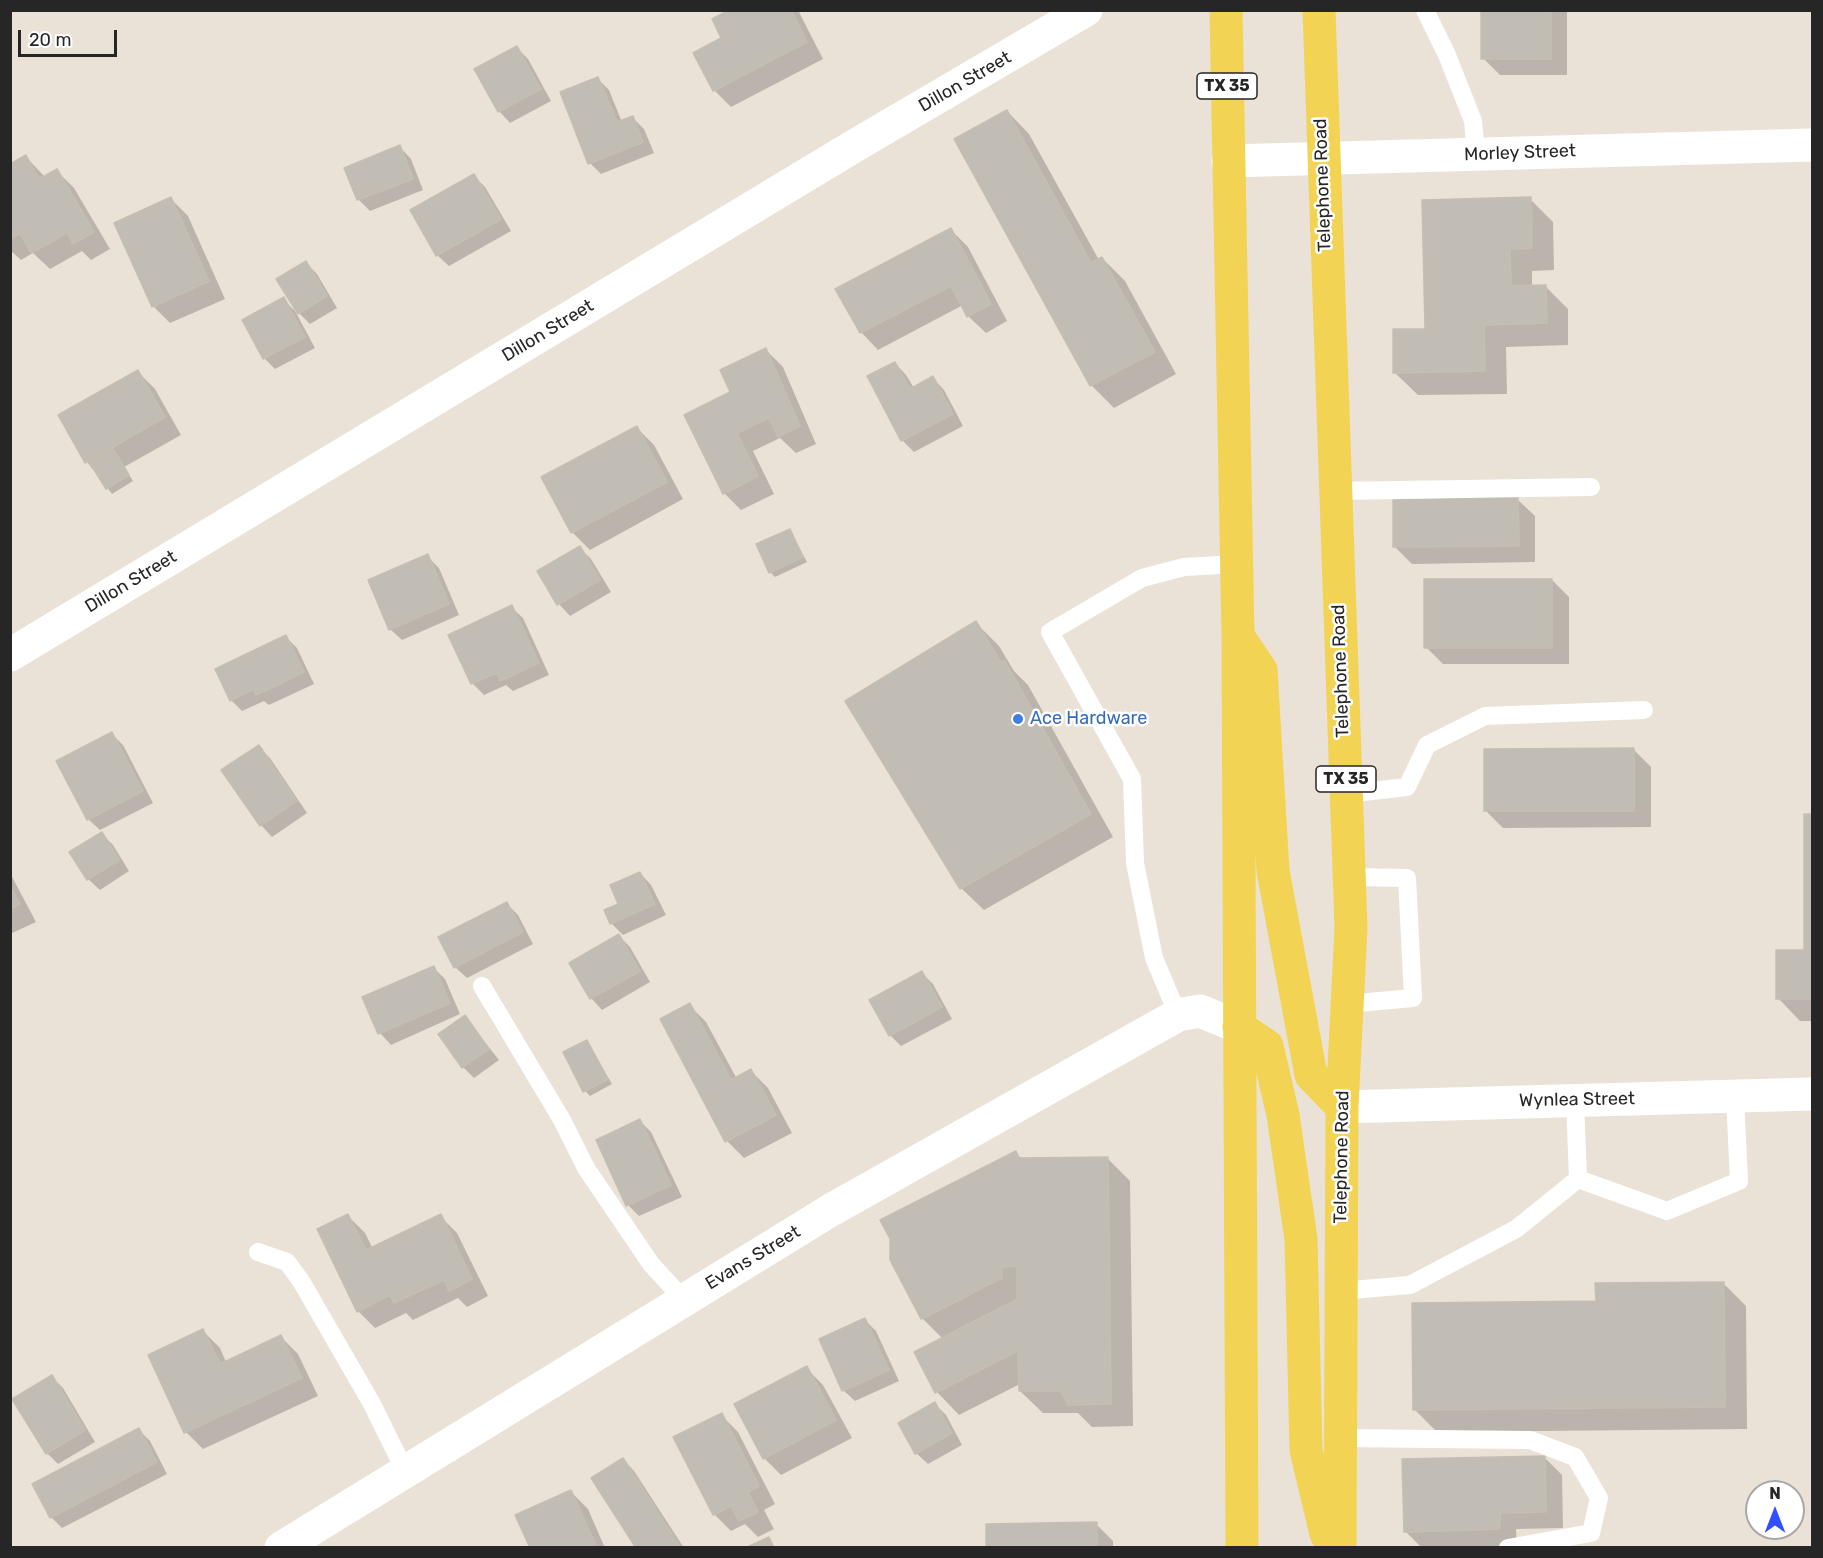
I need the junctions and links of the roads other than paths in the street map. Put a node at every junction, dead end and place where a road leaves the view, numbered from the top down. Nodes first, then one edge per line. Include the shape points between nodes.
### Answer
1 (1086, 10) edge
2 (1226, 10) edge
3 (1318, 10) edge
4 (1425, 10) edge
5 (1812, 145) edge
6 (1476, 154) junction
7 (1322, 159) junction
8 (1228, 161) junction
9 (1591, 487) dead end
10 (1335, 491) junction
11 (1237, 564) junction
12 (1238, 636) junction
13 (10, 655) edge
14 (1644, 710) dead end
15 (1346, 794) junction
16 (1350, 877) junction
17 (482, 986) dead end
18 (1347, 1004) junction
19 (1178, 1015) junction
20 (1239, 1027) junction
21 (1812, 1094) edge
22 (1735, 1097) junction
23 (1575, 1100) junction
24 (1342, 1107) junction
25 (1578, 1179) junction
26 (258, 1252) dead end
27 (1340, 1291) junction
28 (684, 1300) junction
29 (1338, 1438) junction
30 (405, 1471) junction
31 (281, 1548) edge
32 (1242, 1548) edge
33 (1330, 1548) edge
34 (1340, 1548) edge
35 (1508, 1548) edge

1 - 13 street, Dillon Street
2 - 8 main road, TX 35
3 - 7 main road, Telephone Road / TX 35
4 - 6 lane via 1473,121
5 - 6 street, Morley Street
6 - 7 street, Morley Street
7 - 8 street, Morley Street
7 - 10 main road, Telephone Road / TX 35
8 - 11 main road, TX 35
9 - 10 lane
10 - 15 main road, Telephone Road / TX 35
11 - 12 main road, TX 35
11 - 19 lane via 1184,567 1142,578 1050,632 1132,779 1135,863 1154,958
12 - 20 main road, TX 35
12 - 24 main road via 1261,670 1273,871 1311,1074
14 - 15 lane via 1485,716 1427,745 1407,787
15 - 16 main road, Telephone Road / TX 35
16 - 18 main road, Telephone Road / TX 35 via 1352,928
16 - 18 lane via 1407,878 1413,998
17 - 28 lane via 609,1204 651,1264
18 - 24 main road, Telephone Road / TX 35
19 - 20 street, Evans Street via 1200,1011
19 - 28 street, Evans Street via 842,1204
20 - 32 main road, TX 35
20 - 33 main road via 1267,1046 1283,1115 1301,1239 1306,1450
21 - 22 street, Wynlea Street
22 - 23 street, Wynlea Street
22 - 25 lane via 1739,1181 1667,1211
23 - 24 street, Wynlea Street
23 - 25 lane
24 - 27 main road, Telephone Road / TX 35
25 - 27 lane via 1516,1229 1410,1284
26 - 30 lane via 287,1262 301,1281 372,1404
27 - 29 main road, Telephone Road / TX 35
28 - 30 street, Evans Street
29 - 34 main road, Telephone Road / TX 35
29 - 35 lane via 1530,1440 1575,1457 1599,1498 1591,1533
30 - 31 street, Evans Street

